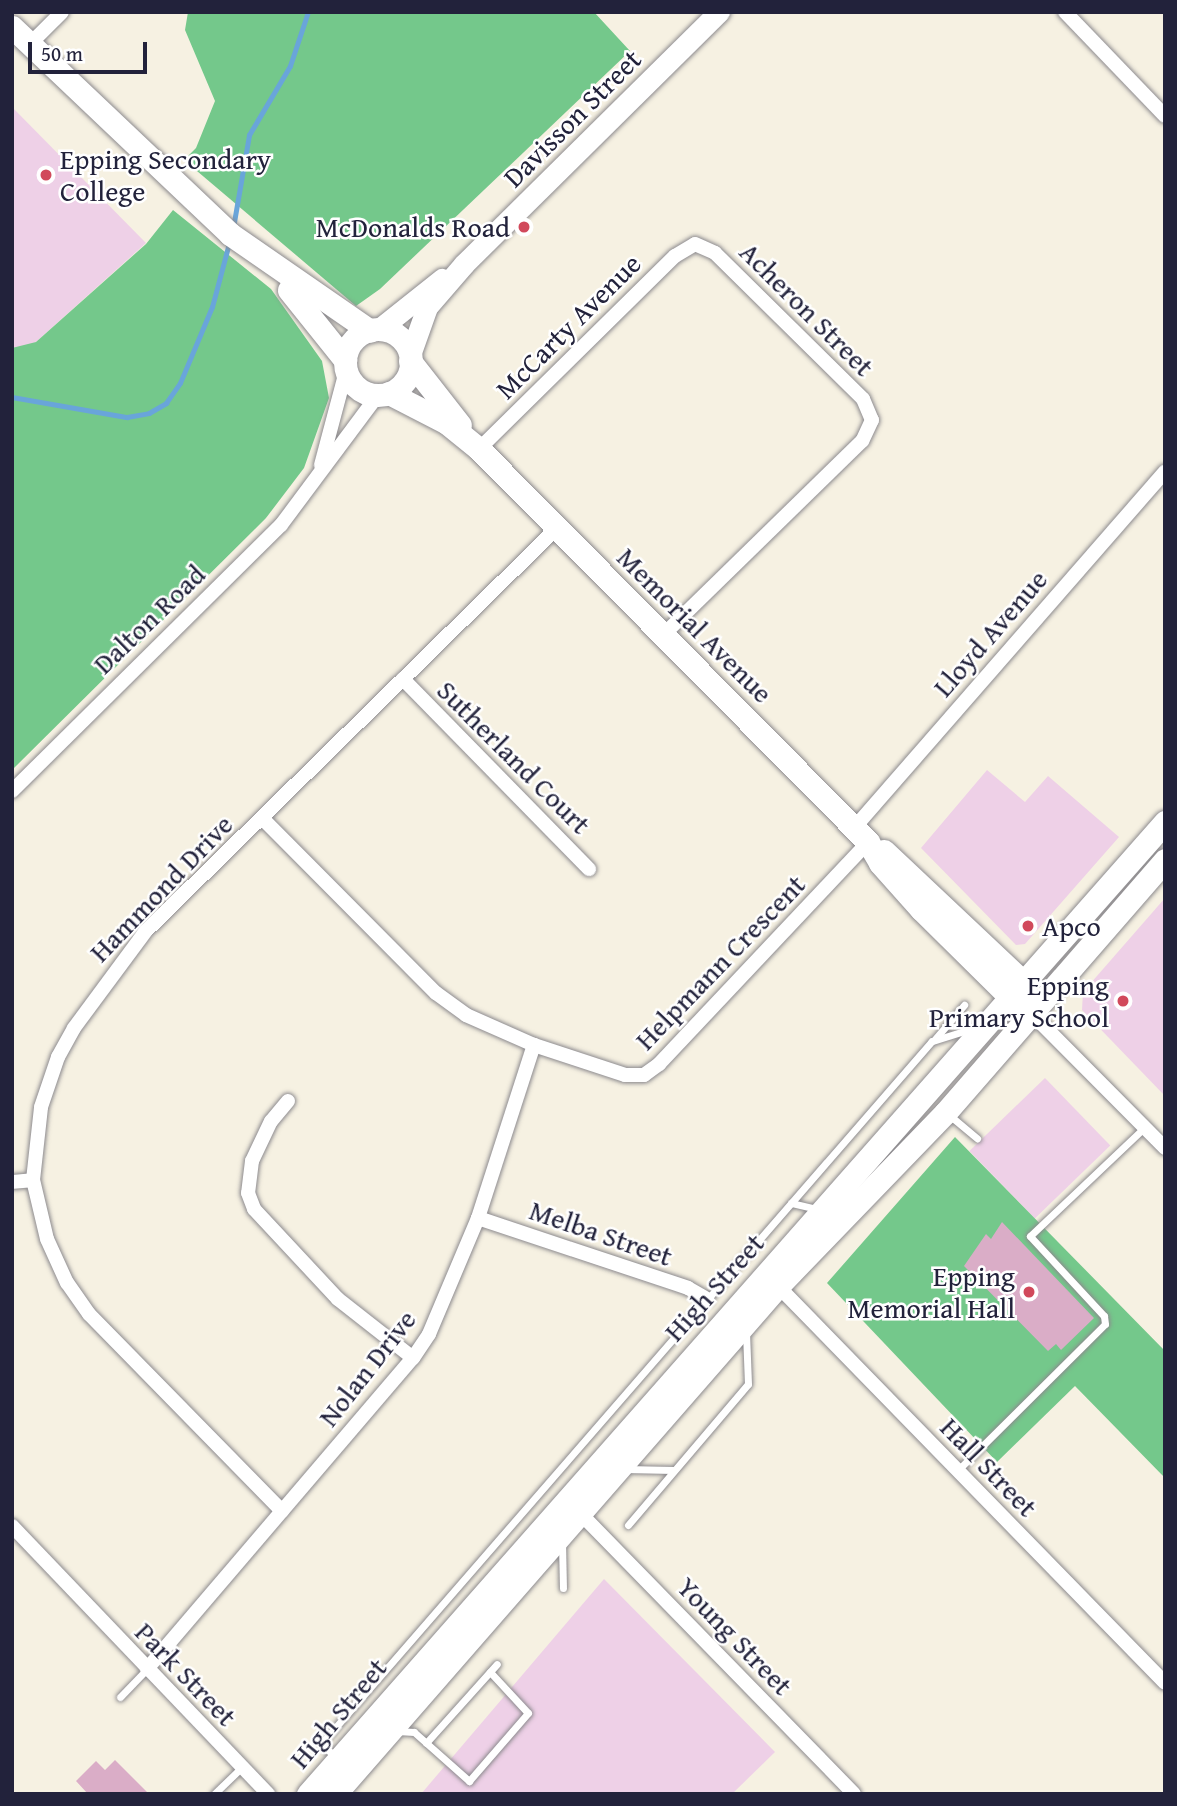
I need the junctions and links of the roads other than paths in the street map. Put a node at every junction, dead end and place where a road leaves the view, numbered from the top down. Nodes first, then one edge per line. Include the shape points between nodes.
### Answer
1 (16, 12) edge
2 (62, 12) edge
3 (719, 12) edge
4 (1065, 12) edge
5 (12, 27) edge
6 (35, 40) junction
7 (1165, 116) edge
8 (695, 244) joint
9 (261, 259) junction
10 (464, 264) junction
11 (374, 330) junction
12 (410, 358) junction
13 (345, 365) junction
14 (384, 394) junction
15 (479, 449) junction
16 (1165, 471) edge
17 (317, 480) junction
18 (557, 528) junction
19 (663, 635) junction
20 (403, 679) junction
21 (12, 791) edge
22 (262, 818) junction
23 (1165, 822) edge
24 (861, 835) junction
25 (1165, 860) edge
26 (589, 869) dead end
27 (1015, 990) junction
28 (964, 1005) dead end
29 (1032, 1014) junction
30 (983, 1028) junction
31 (932, 1041) junction
32 (534, 1045) junction
33 (288, 1101) dead end
34 (945, 1112) junction
35 (1145, 1128) junction
36 (977, 1138) dead end
37 (1165, 1148) edge
38 (33, 1180) junction
39 (12, 1182) edge
40 (791, 1203) junction
41 (824, 1211) junction
42 (478, 1218) junction
43 (778, 1286) junction
44 (707, 1299) junction
45 (746, 1324) junction
46 (413, 1358) junction
47 (620, 1468) junction
48 (958, 1469) junction
49 (675, 1470) junction
50 (282, 1511) junction
51 (580, 1513) junction
52 (628, 1525) dead end
53 (12, 1526) edge
54 (562, 1533) junction
55 (12, 1539) edge
56 (563, 1588) dead end
57 (69, 1590) junction
58 (497, 1664) dead end
59 (147, 1670) junction
60 (490, 1672) junction
61 (1165, 1683) edge
62 (120, 1697) dead end
63 (388, 1730) junction
64 (426, 1744) junction
65 (338, 1758) junction
66 (242, 1767) junction
67 (214, 1794) edge
68 (268, 1794) edge
69 (308, 1794) edge
70 (335, 1794) edge
71 (854, 1794) edge

1 - 6 main road
2 - 6 street
3 - 10 street, Davisson Street
4 - 7 street
5 - 6 main road
6 - 9 main road via 201,208
8 - 15 street, McCarty Avenue via 675,256
8 - 19 street, Acheron Street via 715,253 863,399 872,420 862,441
9 - 11 main road
9 - 13 main road
10 - 11 street, Davisson Street
10 - 12 street, Davisson Street via 427,307
11 - 12 main road via 398,337
11 - 13 main road via 353,341
12 - 14 main road via 405,381
12 - 15 main road, Memorial Avenue
13 - 14 main road via 358,388
13 - 17 street, Dalton Road
14 - 15 main road, Memorial Avenue via 447,423
14 - 17 street, Dalton Road
15 - 18 main road, Memorial Avenue
16 - 24 street, Lloyd Avenue
17 - 21 street, Dalton Road via 281,525
18 - 19 main road, Memorial Avenue
18 - 20 street, Hammond Drive
19 - 24 main road, Memorial Avenue
20 - 22 street, Hammond Drive
20 - 26 street, Sutherland Court
22 - 32 street, Helpmann Crescent via 436,993 466,1015
22 - 38 street, Hammond Drive via 145,932 91,1001 49,1079 36,1135
23 - 27 main road, High Street
24 - 27 main road, Memorial Avenue via 913,900
24 - 32 street, Helpmann Crescent via 659,1064 644,1075 625,1075
25 - 29 main road, High Street
27 - 29 main road, Memorial Avenue
27 - 30 main road, High Street
28 - 31 lane
29 - 34 main road, High Street
29 - 35 street, Memorial Avenue
30 - 31 lane
30 - 41 main road, High Street
31 - 40 lane
32 - 42 street, Nolan Drive
33 - 46 street via 271,1121 252,1161 248,1193 254,1209 338,1299
34 - 36 lane
34 - 43 main road, High Street
35 - 37 street, Memorial Avenue
35 - 48 lane via 1030,1236 1104,1316 1105,1324
38 - 39 street
38 - 50 street, Hammond Drive via 47,1239 89,1314
40 - 41 lane
40 - 44 lane
41 - 65 main road, High Street
42 - 44 street, Melba Street via 688,1288
42 - 46 street, Nolan Drive via 443,1306
43 - 45 main road, High Street
43 - 48 street, Hall Street
44 - 65 lane via 321,1744
45 - 47 main road, High Street
45 - 49 lane via 748,1384
46 - 50 street, Nolan Drive
47 - 49 lane via 650,1473
47 - 51 main road, High Street
48 - 61 street, Hall Street
49 - 52 lane
50 - 59 street, Nolan Drive
51 - 54 main road, High Street
51 - 71 street, Young Street
53 - 57 street, Park Street
54 - 56 lane
54 - 63 main road, High Street
55 - 57 street, Park Street
57 - 59 street, Park Street
58 - 60 lane
59 - 62 lane
59 - 66 street, Park Street
60 - 64 lane
60 - 64 lane via 528,1713 469,1781
63 - 64 lane via 414,1732
63 - 70 main road, High Street
65 - 69 main road, High Street
66 - 67 lane
66 - 68 street, Park Street

